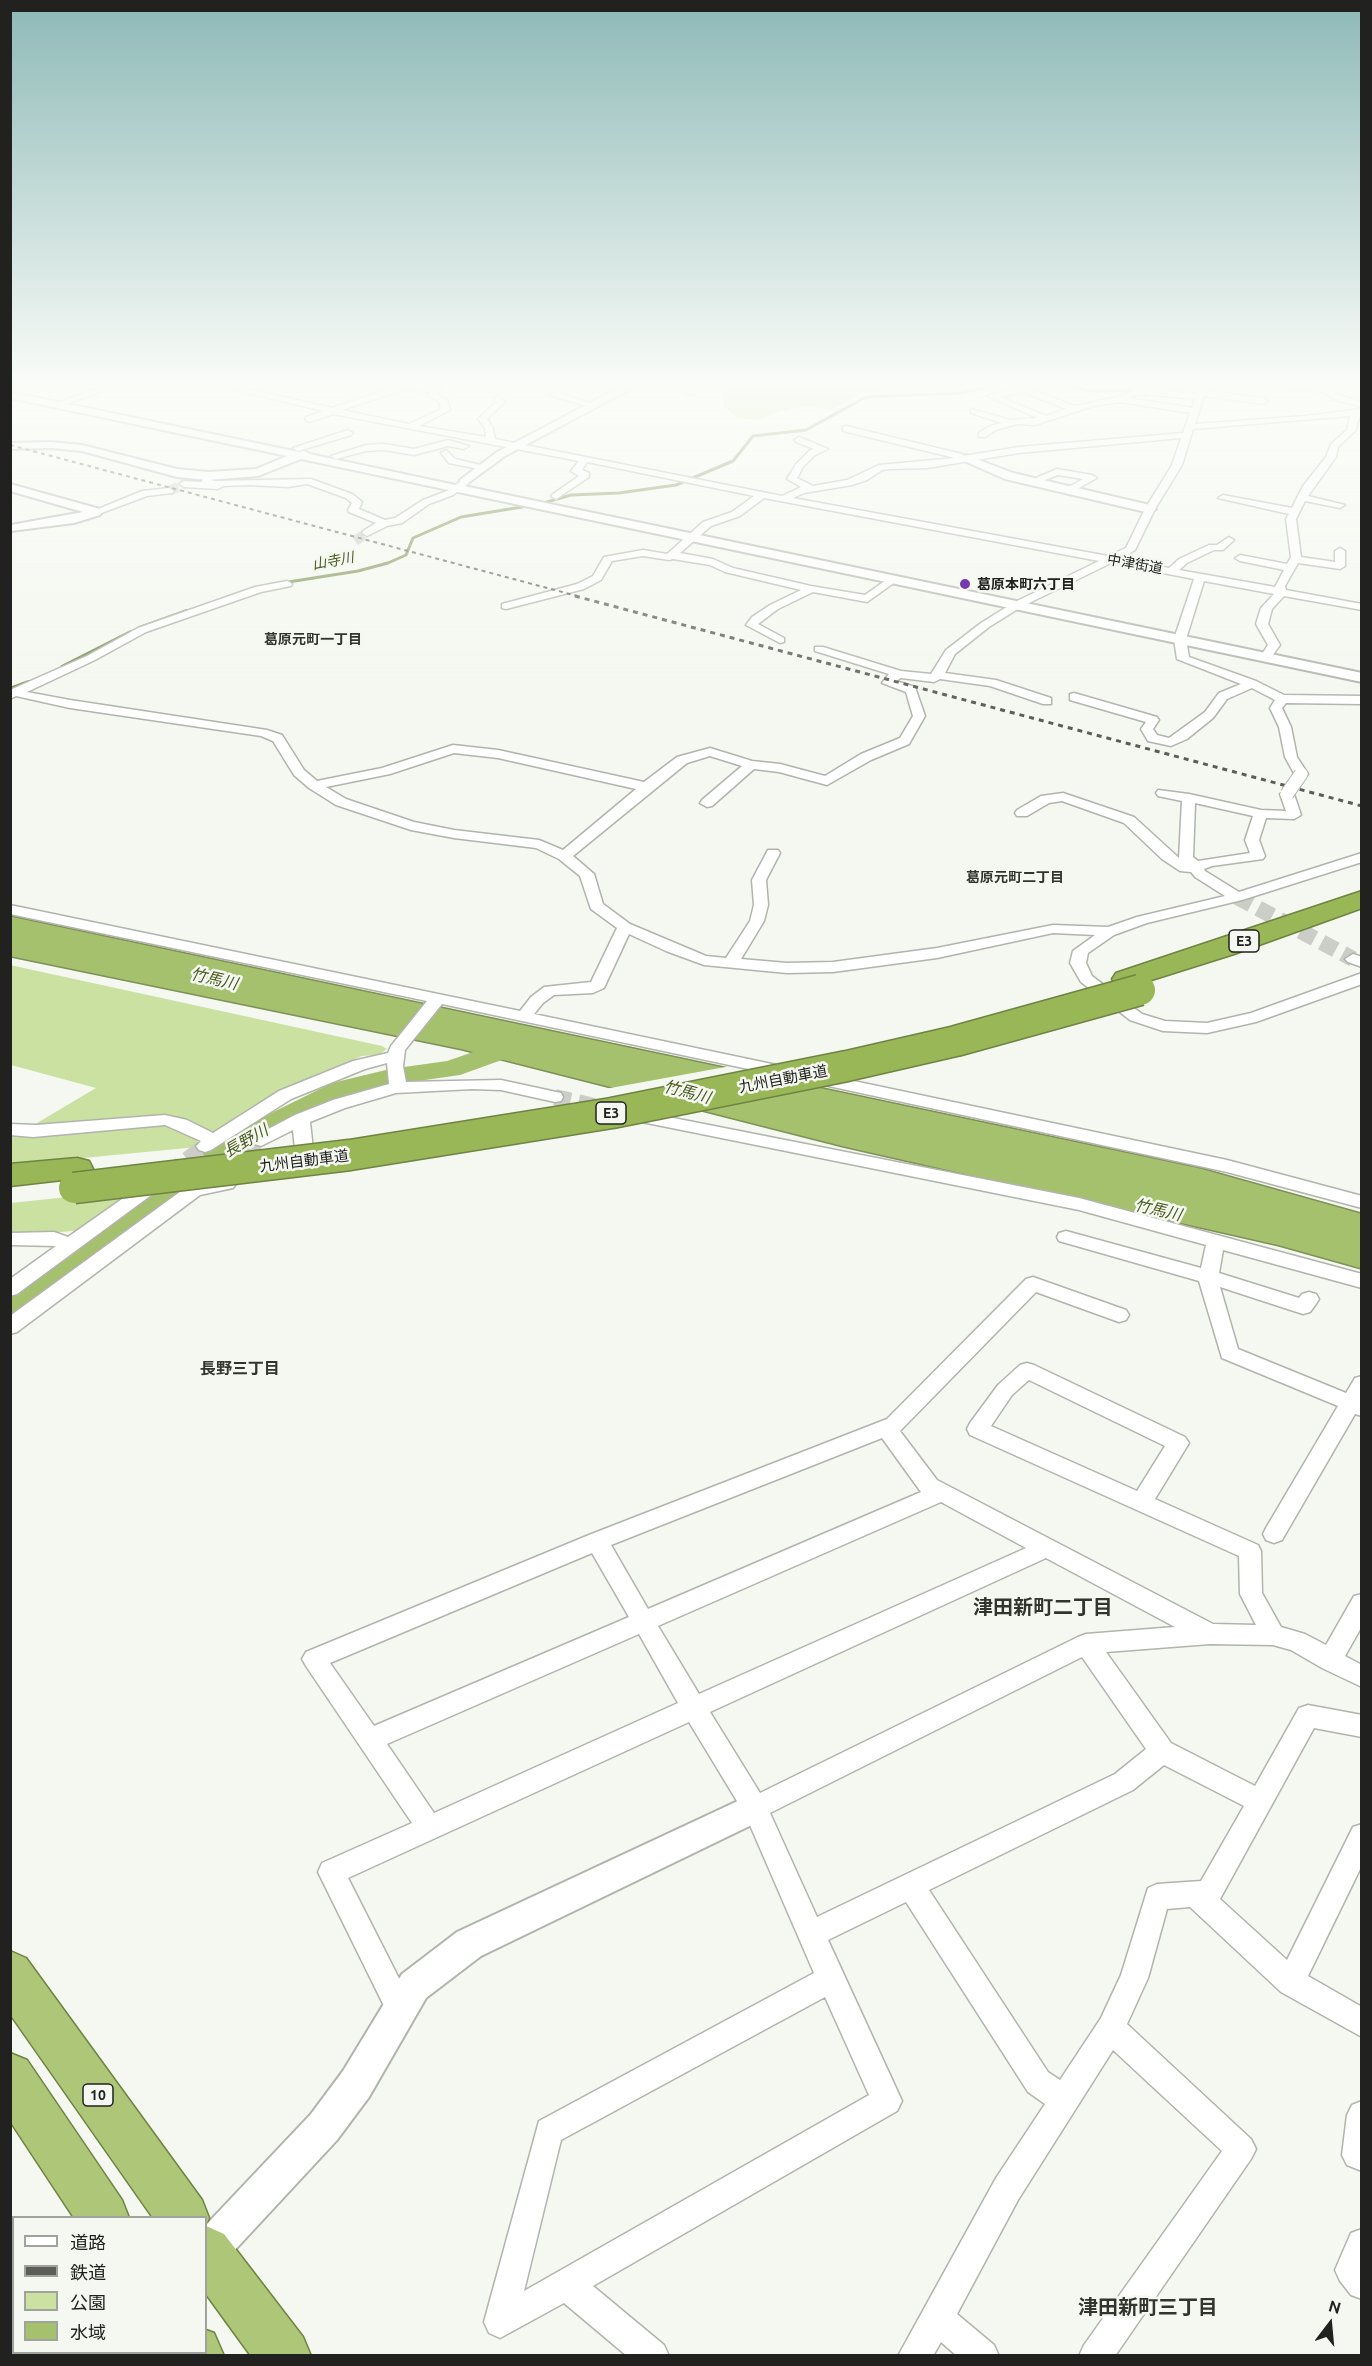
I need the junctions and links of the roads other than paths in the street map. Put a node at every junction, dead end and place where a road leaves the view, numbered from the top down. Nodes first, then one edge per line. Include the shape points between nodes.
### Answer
1 (25, 491) edge
2 (166, 491) tunnel mouth
3 (337, 491) edge
4 (452, 491) edge
5 (491, 491) edge
6 (491, 491) edge
7 (560, 491) edge
8 (743, 491) edge
9 (802, 491) edge
10 (1070, 491) edge
11 (1161, 491) edge
12 (1305, 491) edge
13 (762, 495) junction
14 (1222, 498) dead end
15 (1302, 498) junction
16 (783, 499) junction
17 (545, 501) junction
18 (1340, 504) dead end
19 (1150, 509) junction
20 (96, 512) junction
21 (1295, 512) junction
22 (384, 523) junction
23 (12, 532) edge
24 (367, 533) tunnel mouth
25 (694, 535) junction
26 (1229, 540) dead end
27 (1340, 551) dead end
28 (671, 555) junction
29 (1240, 558) dead end
30 (1110, 560) junction
31 (1292, 563) junction
32 (1171, 571) junction
33 (1200, 576) junction
34 (893, 580) junction
35 (287, 584) dead end
36 (811, 589) junction
37 (1281, 592) junction
38 (1022, 603) junction
39 (506, 606) dead end
40 (1362, 607) edge
41 (1181, 636) junction
42 (780, 640) dead end
43 (819, 649) dead end
44 (1269, 654) junction
45 (56, 661) dead end
46 (1362, 670) edge
47 (900, 674) junction
48 (937, 675) junction
49 (1362, 678) edge
50 (1252, 684) junction
51 (13, 690) edge
52 (1074, 697) dead end
53 (1282, 699) junction
54 (1362, 700) edge
55 (1047, 701) dead end
56 (751, 765) junction
57 (314, 785) junction
58 (646, 787) junction
59 (1163, 793) dead end
60 (1189, 798) junction
61 (707, 803) dead end
62 (1022, 813) dead end
63 (1261, 814) junction
64 (773, 853) dead end
65 (564, 856) junction
66 (1362, 857) edge
67 (1195, 867) junction
68 (1238, 897) junction
69 (1362, 899) edge
70 (10, 909) edge
71 (1362, 916) edge
72 (625, 927) junction
73 (1109, 932) junction
74 (730, 964) junction
75 (1362, 978) edge
76 (1133, 985) junction
77 (435, 1002) junction
78 (524, 1017) junction
79 (397, 1055) junction
80 (397, 1085) junction
81 (555, 1097) tunnel mouth
82 (301, 1119) junction
83 (10, 1130) edge
84 (261, 1140) tunnel mouth
85 (306, 1173) junction
86 (10, 1175) edge
87 (75, 1178) junction
88 (148, 1189) dead end
89 (10, 1193) edge
90 (1362, 1202) edge
91 (1066, 1237) dead end
92 (10, 1239) edge
93 (1216, 1240) junction
94 (70, 1245) junction
95 (1208, 1278) junction
96 (1362, 1281) edge
97 (10, 1289) edge
98 (1309, 1299) dead end
99 (1119, 1315) dead end
100 (10, 1327) edge
101 (1362, 1383) edge
102 (1356, 1406) edge
103 (886, 1428) junction
104 (941, 1493) junction
105 (1142, 1502) junction
106 (1274, 1534) dead end
107 (597, 1541) junction
108 (1045, 1549) junction
109 (1362, 1603) edge
110 (643, 1620) junction
111 (1210, 1634) junction
112 (1273, 1635) junction
113 (1086, 1644) junction
114 (1330, 1660) junction
115 (1362, 1677) edge
116 (693, 1707) junction
117 (1362, 1726) edge
118 (369, 1740) junction
119 (1162, 1751) junction
120 (1260, 1801) junction
121 (755, 1808) junction
122 (430, 1828) junction
123 (1362, 1836) edge
124 (911, 1886) junction
125 (1195, 1894) junction
126 (812, 1934) junction
127 (10, 1974) edge
128 (831, 1979) junction
129 (1291, 1982) junction
130 (400, 2008) junction
131 (1362, 2023) edge
132 (1111, 2028) junction
133 (10, 2077) edge
134 (1064, 2100) junction
135 (1362, 2115) edge
136 (1360, 2158) edge
137 (103, 2216) edge
138 (182, 2216) edge
139 (1362, 2244) edge
140 (207, 2251) edge
141 (207, 2253) edge
142 (566, 2284) junction
143 (1362, 2284) edge
144 (937, 2319) junction
145 (284, 2355) edge
146 (653, 2355) edge
147 (914, 2355) edge
148 (983, 2355) edge
149 (1095, 2355) edge

1 - 20 street
2 - 20 street via 145,494
3 - 22 street via 357,502 353,510
4 - 22 street via 426,502 398,521
5 - 17 street
6 - 17 street
7 - 17 street
8 - 13 street, 中津街道
9 - 16 street
10 - 19 street
11 - 19 street
12 - 15 street
13 - 16 street, 中津街道
13 - 25 street via 736,514 707,524
14 - 21 street
15 - 18 street
15 - 21 street
16 - 30 street, 中津街道
17 - 25 street
19 - 30 street via 1130,550
20 - 23 street
21 - 31 street via 1291,519
22 - 24 street
25 - 28 street
25 - 34 street
25 - 38 street
26 - 32 street via 1219,548 1183,561
27 - 31 street via 1340,566
28 - 36 street via 713,562 729,570
28 - 39 street via 643,553 608,559 597,578 580,587
29 - 31 street
30 - 32 street, 中津街道
30 - 38 street
31 - 37 street via 1280,586
32 - 33 street, 中津街道
33 - 37 street, 中津街道
33 - 41 street
34 - 36 street via 867,599
34 - 38 street
35 - 51 street via 259,589 142,630 91,658
36 - 42 street via 774,607 752,624
37 - 40 street, 中津街道
37 - 44 street via 1267,608 1262,624 1274,645
38 - 41 street
38 - 48 street via 950,652
41 - 44 street
41 - 50 street via 1183,659
43 - 47 street
44 - 46 street
44 - 49 street
45 - 51 street
47 - 48 street via 930,679
47 - 56 street via 888,683 911,690 919,716 904,741 866,757 827,781 780,768
48 - 55 street via 992,684
50 - 52 street via 1223,696 1209,715 1170,742 1152,738 1147,729 1153,720
50 - 53 street
51 - 57 street via 70,704 263,733 278,738 299,772
53 - 54 street
53 - 63 street, bridge via 1276,708 1291,757 1301,774 1287,794 1294,815
56 - 58 street via 710,752 682,760
56 - 61 street
57 - 58 street via 385,771 453,749 498,754
57 - 65 street via 341,802 411,826 539,844
58 - 65 street
59 - 60 street
60 - 63 street
60 - 67 street via 1186,858
62 - 67 street via 1046,799 1063,797 1129,820 1167,856 1185,868
63 - 67 street via 1252,840 1258,856
64 - 74 street via 759,880 761,905 757,921
65 - 72 street via 587,874 596,906
66 - 68 street
67 - 68 street
68 - 73 street
69 - 76 highway, 九州自動車道 / E3
70 - 77 street
71 - 76 highway, 九州自動車道 / E3 via 1244,958
72 - 74 street via 704,960
72 - 78 street via 598,985 550,990
73 - 74 street via 1053,929 937,953 832,967 788,969
73 - 75 street via 1081,951 1078,963 1086,979 1136,1017 1163,1026 1207,1028 1256,1017
76 - 87 highway, 九州自動車道 / E3, bridge via 991,1032 848,1066 612,1113 350,1155
77 - 78 street
77 - 79 street
78 - 90 street via 1227,1166
79 - 80 street
79 - 83 street via 359,1065 285,1095 209,1143 181,1124 165,1120
80 - 81 street via 501,1085
80 - 82 street
82 - 84 street
82 - 85 street
85 - 93 street via 651,1119 1078,1204
85 - 100 street via 199,1186
86 - 87 highway, 九州自動車道
87 - 89 highway, 九州自動車道
88 - 94 street
91 - 95 street
92 - 94 street via 54,1238
93 - 95 street
93 - 96 street
94 - 97 street
95 - 98 street via 1303,1306
95 - 102 street via 1229,1353
99 - 103 street via 1033,1284 894,1425
101 - 102 street
102 - 106 street
103 - 104 street via 929,1486
103 - 107 street
104 - 108 street
104 - 110 street
105 - 105 street via 988,1433 977,1429 1005,1390 1027,1370 1178,1443
105 - 112 street via 1250,1551 1251,1594
107 - 110 street
107 - 118 street via 314,1659
108 - 111 street
108 - 116 street
109 - 114 street
110 - 116 street
110 - 118 street
111 - 112 street
111 - 113 street
112 - 114 street via 1297,1641
113 - 119 street
113 - 121 street
114 - 115 street
116 - 121 street
116 - 122 street
117 - 120 street via 1308,1716
118 - 122 street
119 - 120 street
119 - 124 street via 1124,1782
120 - 125 street via 1209,1893
121 - 126 street
121 - 130 street via 469,1944 414,1986
122 - 130 street via 331,1872
123 - 129 street
124 - 126 street
124 - 134 street via 1038,2082
125 - 129 street
125 - 132 street via 1157,1897 1134,1978
126 - 128 street
127 - 138 highway, 10
128 - 142 street via 887,2101
128 - 142 street via 549,2131 500,2322
129 - 131 street
130 - 140 street via 356,2084 324,2127
132 - 134 street
132 - 149 street via 1241,2149
133 - 137 highway
134 - 144 street via 1007,2189
135 - 136 street
139 - 143 street via 1351,2270
141 - 145 highway
142 - 146 street
144 - 147 street
144 - 148 street

